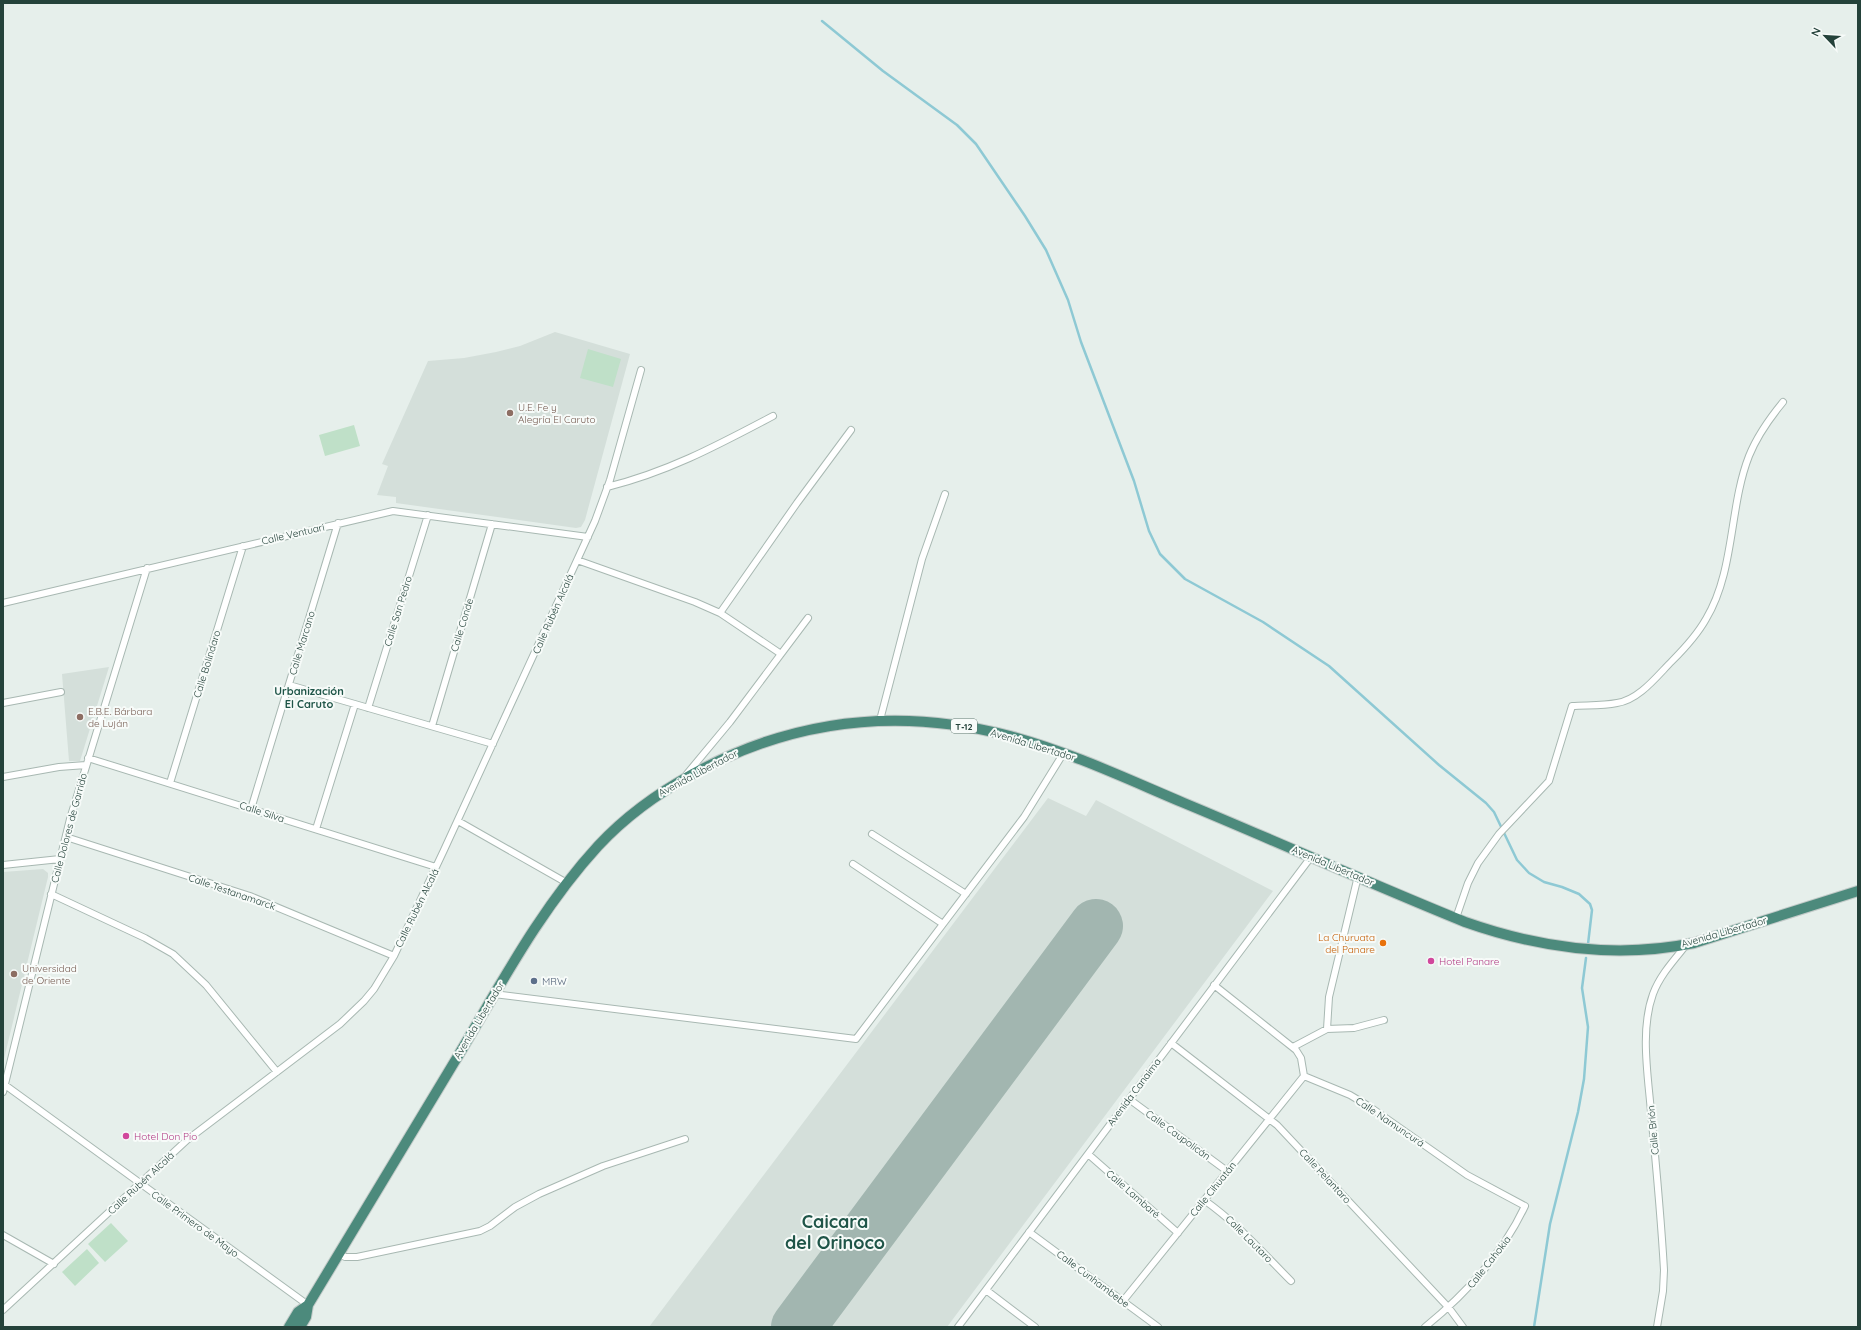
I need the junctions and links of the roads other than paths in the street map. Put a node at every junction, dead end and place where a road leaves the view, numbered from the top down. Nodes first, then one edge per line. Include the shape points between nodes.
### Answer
1 (642, 370) dead end
2 (1783, 402) dead end
3 (773, 416) dead end
4 (851, 430) dead end
5 (607, 487) junction
6 (945, 494) dead end
7 (428, 515) junction
8 (338, 523) junction
9 (492, 524) junction
10 (588, 537) junction
11 (243, 546) junction
12 (577, 560) junction
13 (147, 568) junction
14 (3, 603) edge
15 (720, 613) junction
16 (808, 618) dead end
17 (781, 654) junction
18 (289, 685) junction
19 (61, 692) dead end
20 (3, 703) edge
21 (355, 704) junction
22 (368, 708) junction
23 (880, 720) junction
24 (432, 726) junction
25 (493, 744) junction
26 (1063, 754) junction
27 (88, 758) junction
28 (86, 765) junction
29 (3, 777) edge
30 (682, 780) junction
31 (170, 783) junction
32 (251, 808) junction
33 (458, 821) junction
34 (316, 829) junction
35 (872, 834) dead end
36 (66, 837) junction
37 (1311, 857) junction
38 (60, 859) junction
39 (853, 864) dead end
40 (3, 865) edge
41 (436, 867) junction
42 (1358, 876) junction
43 (567, 883) junction
44 (1858, 892) edge
45 (52, 894) junction
46 (966, 894) junction
47 (1456, 918) junction
48 (943, 924) junction
49 (1687, 944) junction
50 (394, 956) junction
51 (1214, 985) junction
52 (494, 994) junction
53 (1384, 1020) dead end
54 (1327, 1029) junction
55 (1171, 1043) junction
56 (1293, 1048) junction
57 (277, 1072) junction
58 (1304, 1076) junction
59 (4, 1089) edge
60 (1128, 1099) junction
61 (1270, 1118) junction
62 (686, 1139) dead end
63 (1088, 1154) junction
64 (1227, 1172) junction
65 (140, 1184) junction
66 (1204, 1200) junction
67 (1525, 1206) joint
68 (1029, 1232) junction
69 (1178, 1233) junction
70 (3, 1235) edge
71 (339, 1254) junction
72 (54, 1264) junction
73 (1291, 1281) dead end
74 (986, 1290) junction
75 (1123, 1302) junction
76 (308, 1305) junction
77 (1448, 1308) junction
78 (3, 1310) edge
79 (1427, 1326) edge
80 (289, 1327) edge
81 (300, 1327) edge
82 (958, 1327) edge
83 (1035, 1327) edge
84 (1158, 1327) edge
85 (1463, 1327) edge
86 (1657, 1327) edge

1 - 5 street, Calle Rubén Alcalá
2 - 47 street via 1770,418 1749,457 1723,577 1706,620 1687,645 1631,698 1618,703 1572,706 1549,781 1499,834 1471,876
3 - 5 street via 696,457 639,479
4 - 15 street
5 - 10 street, Calle Rubén Alcalá
6 - 23 street via 922,559
7 - 8 street, Calle Ventuari via 392,511
7 - 9 street, Calle Ventuari
7 - 22 street, Calle San Pedro
8 - 11 street, Calle Ventuari
8 - 18 street, Calle Marcano
9 - 10 street, Calle Ventuari
9 - 24 street, Calle Conde
10 - 12 street, Calle Rubén Alcalá
11 - 13 street, Calle Ventuari
11 - 31 street, Calle Bolindaro
12 - 15 street
12 - 25 street, Calle Rubén Alcalá
13 - 14 street, Calle Ventuari
13 - 27 street, Calle Dolores de Garrido
15 - 17 street
16 - 17 street
17 - 30 street
18 - 21 street
18 - 32 street, Calle Marcano
19 - 20 street
21 - 22 street
21 - 34 street
22 - 24 street
23 - 26 highway, Avenida Libertador / T-12 via 918,720 973,728 1016,738
23 - 30 highway, Avenida Libertador / T-12 via 819,727 775,738 730,754
24 - 25 street
25 - 33 street, Calle Rubén Alcalá
26 - 37 highway, Avenida Libertador / T-12
26 - 46 street via 1024,817
27 - 28 street, Calle Dolores de Garrido
27 - 31 street, Calle Silva
28 - 29 street
28 - 36 street, Calle Dolores de Garrido
30 - 43 highway, Avenida Libertador / T-12 via 656,796 617,827
31 - 32 street, Calle Silva
32 - 34 street, Calle Silva
33 - 41 street, Calle Rubén Alcalá
33 - 43 street
34 - 41 street, Calle Silva
35 - 46 street
36 - 38 street, Calle Dolores de Garrido
36 - 50 street, Calle Testanamarck via 250,896
37 - 42 highway, Avenida Libertador / T-12
37 - 51 street, Avenida Canaima
38 - 40 street
38 - 45 street, Calle Dolores de Garrido
39 - 48 street
41 - 50 street, Calle Rubén Alcalá
42 - 47 highway, Avenida Libertador / T-12
42 - 54 street via 1329,997
43 - 52 highway, Avenida Libertador / T-12 via 527,940
44 - 49 highway, Avenida Libertador / T-12
45 - 57 street via 150,940 184,962
45 - 59 street, Calle Dolores de Garrido
46 - 48 street
47 - 49 highway, Avenida Libertador / T-12 via 1503,935 1569,948 1624,950
48 - 52 street via 856,1039
49 - 86 street, Calle Brión via 1658,983 1650,1004 1646,1038 1664,1270
50 - 57 street, Calle Rubén Alcalá via 374,989 359,1006 340,1024
51 - 55 street, Avenida Canaima
51 - 56 street
52 - 71 highway, Avenida Libertador / T-12
53 - 54 street via 1354,1028
54 - 56 street
55 - 60 street, Avenida Canaima
55 - 61 street, Calle Pelantaro
56 - 58 street via 1301,1058
57 - 65 street, Calle Rubén Alcalá via 202,1128
58 - 61 street, Calle Cihuatán
58 - 67 street, Calle Namuncurá via 1350,1095 1467,1175
59 - 65 street, Calle Primero de Mayo
60 - 63 street, Avenida Canaima
60 - 64 street, Calle Caupolicán
61 - 64 street, Calle Cihuatán
61 - 77 street, Calle Pelantaro
62 - 71 street via 603,1166 539,1194 480,1231 357,1257
63 - 68 street, Avenida Canaima
63 - 69 street, Calle Lambaré
64 - 66 street, Calle Cihuatán
65 - 72 street, Calle Rubén Alcalá
65 - 76 street, Calle Primero de Mayo
66 - 69 street, Calle Cihuatán
66 - 73 street, Calle Lautaro via 1226,1215
67 - 77 street, Calle Cahokia via 1492,1261 1477,1280
68 - 74 street, Avenida Canaima
68 - 75 street, Calle Cunhambebe
69 - 75 street, Calle Cihuatán
70 - 72 street
71 - 76 highway, Avenida Libertador / T-12
72 - 78 street, Calle Rubén Alcalá
74 - 82 street, Avenida Canaima
74 - 83 street
75 - 84 street, Calle Cunhambebe
76 - 80 highway, Avenida Libertador / T-12 via 298,1312
76 - 81 highway, Avenida Libertador / T-12 via 306,1317
77 - 79 street, Calle Cahokia
77 - 85 street, Calle Pelantaro

